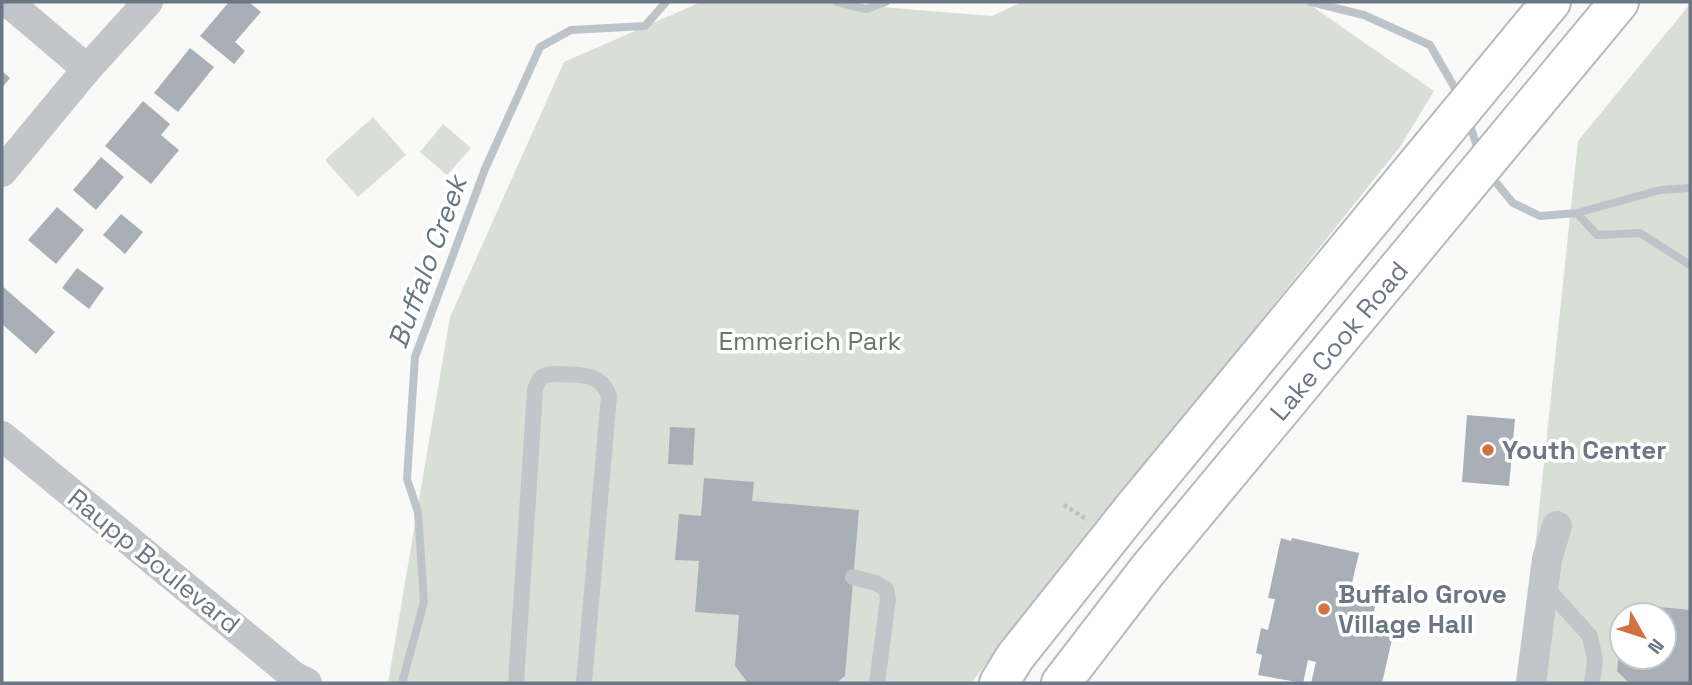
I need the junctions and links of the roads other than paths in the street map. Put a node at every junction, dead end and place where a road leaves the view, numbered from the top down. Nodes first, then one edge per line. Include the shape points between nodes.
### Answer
1 (8, 2) edge
2 (148, 2) edge
3 (1551, 2) edge
4 (1619, 2) edge
5 (87, 69) junction
6 (2, 172) edge
7 (2, 436) edge
8 (1557, 526) dead end
9 (853, 577) dead end
10 (1544, 585) junction
11 (307, 683) edge
12 (516, 683) edge
13 (584, 683) edge
14 (877, 683) edge
15 (999, 683) edge
16 (1061, 683) edge
17 (1531, 683) edge
18 (1592, 683) edge

1 - 5 street
2 - 5 street
3 - 15 main road, Lake Cook Road via 1135,506
4 - 16 main road, Lake Cook Road via 1147,570
5 - 6 street
7 - 11 street, Raupp Boulevard
8 - 10 street
9 - 14 lane via 886,589
10 - 17 street
10 - 18 lane via 1590,636 1595,660
12 - 13 lane via 535,390 538,380 551,374 592,376 601,381 609,396

